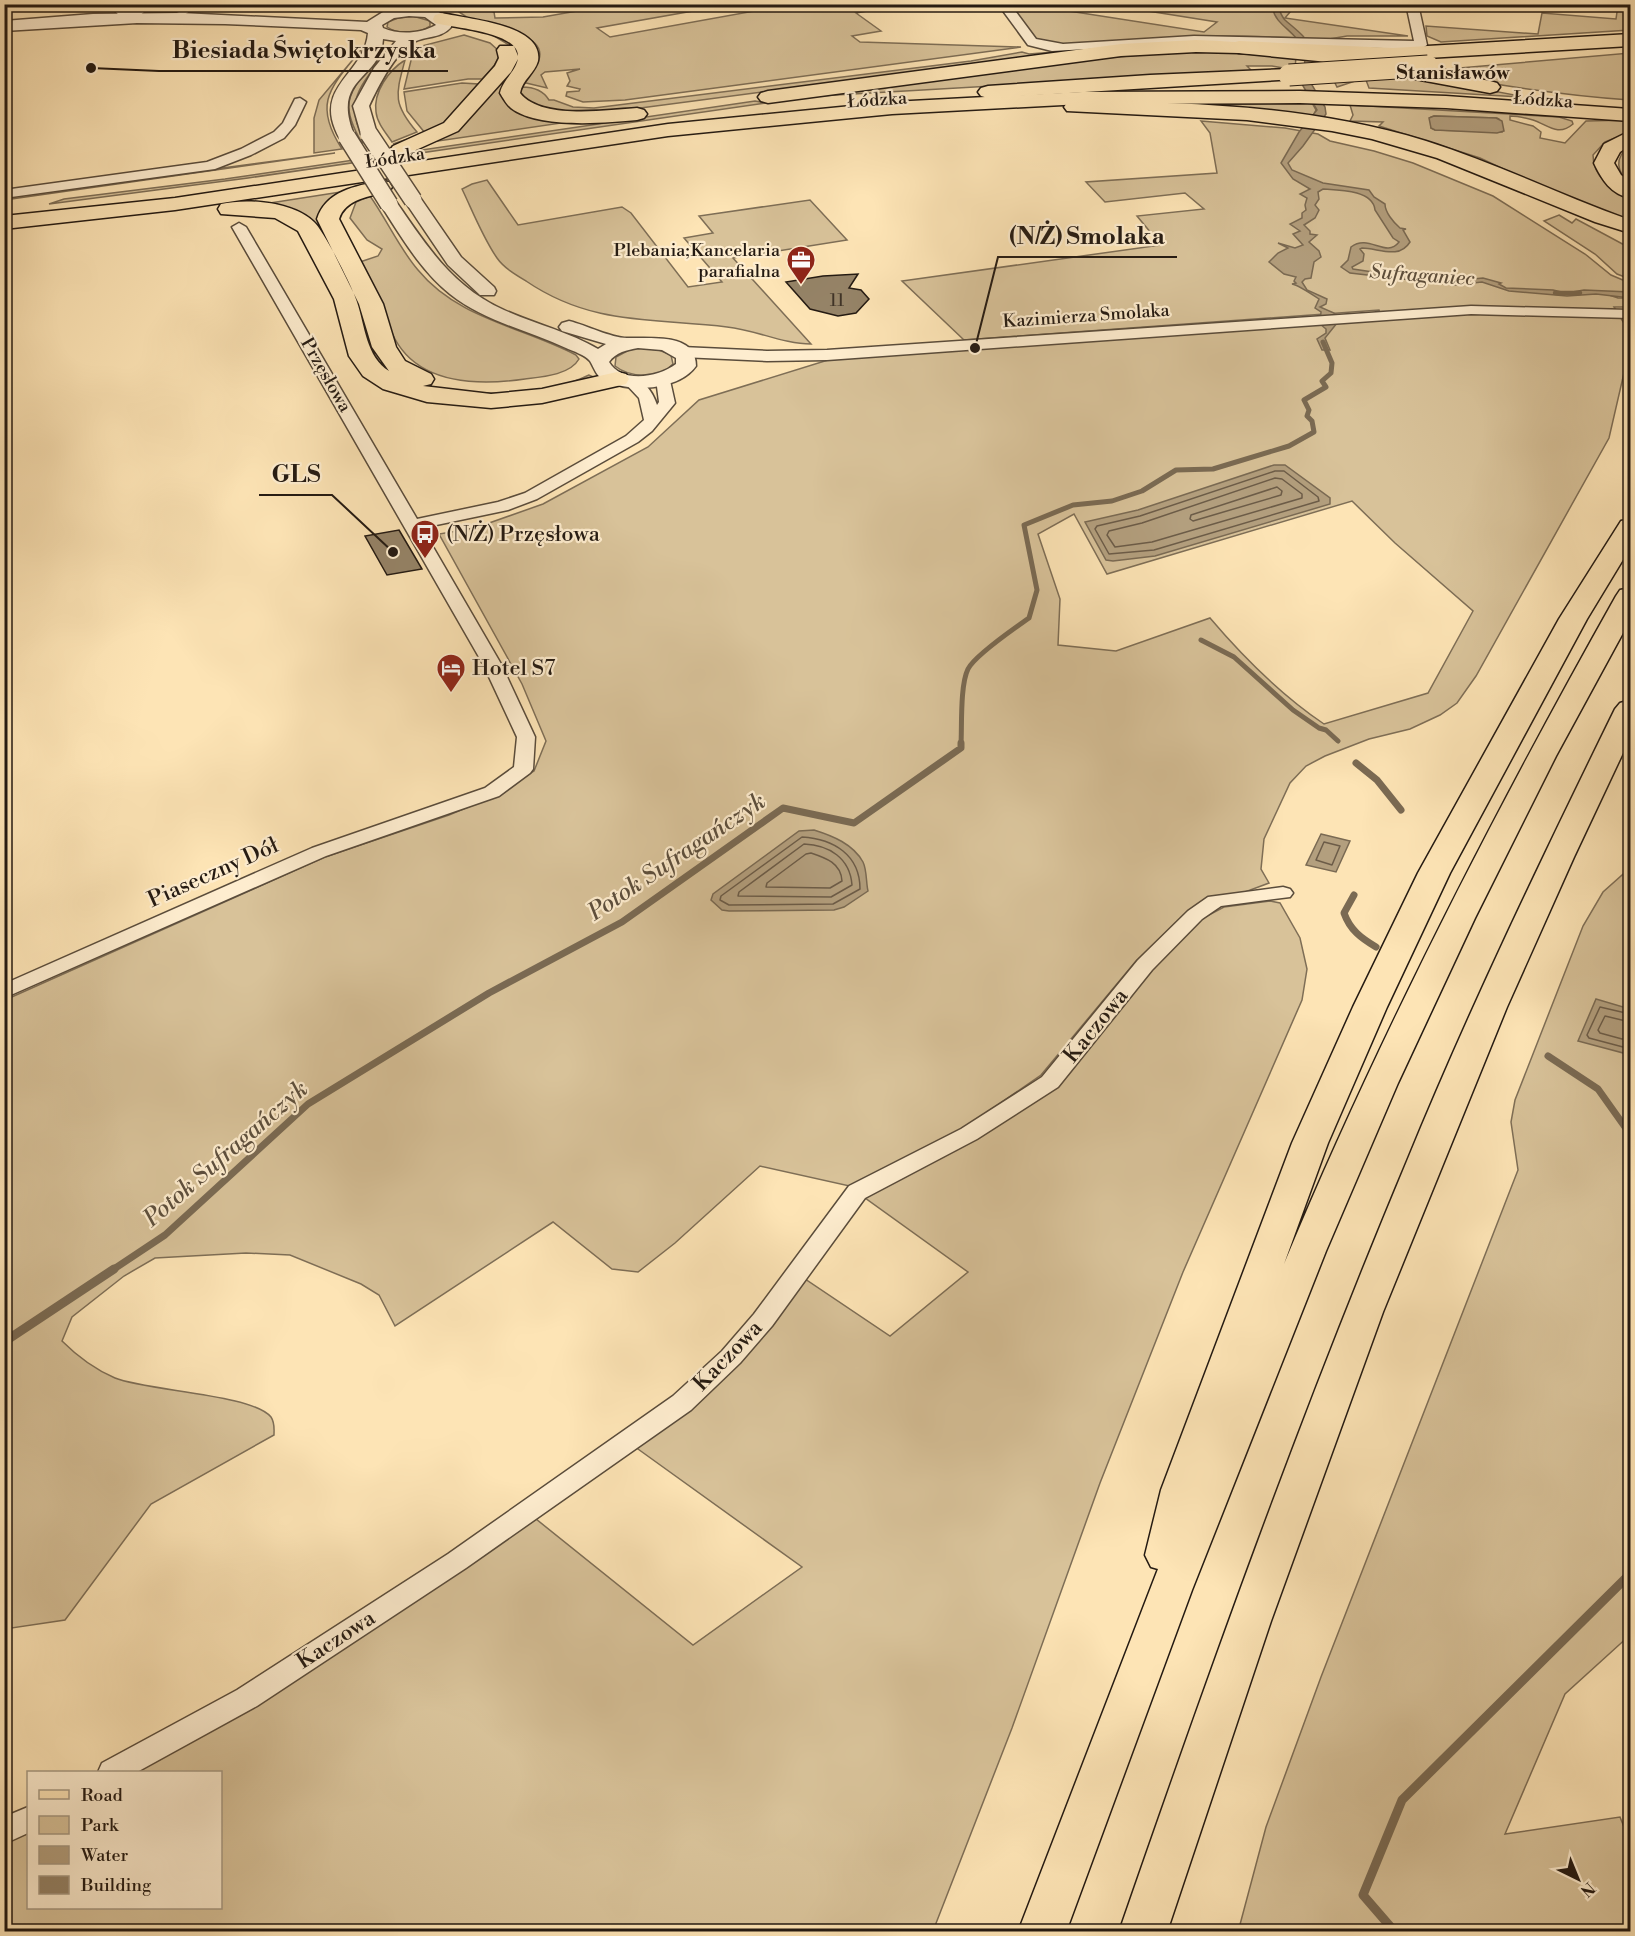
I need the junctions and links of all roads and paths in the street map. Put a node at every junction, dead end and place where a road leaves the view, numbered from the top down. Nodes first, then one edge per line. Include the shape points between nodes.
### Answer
1 (163, 4) edge
2 (409, 4) edge
3 (1005, 4) edge
4 (1412, 4) edge
5 (131, 10) edge
6 (184, 11) junction
7 (393, 14) junction
8 (440, 18) edge
9 (4, 20) edge
10 (4, 26) edge
11 (376, 30) junction
12 (412, 37) junction
13 (1630, 40) edge
14 (1287, 47) junction
15 (1630, 47) edge
16 (1337, 52) junction
17 (514, 68) junction
18 (1296, 87) junction
19 (1361, 95) junction
20 (750, 99) dead end
21 (300, 102) dead end
22 (1602, 104) junction
23 (1630, 106) edge
24 (1074, 107) junction
25 (673, 110) dead end
26 (650, 113) junction
27 (1630, 115) edge
28 (1630, 137) edge
29 (400, 150) junction
30 (415, 177) junction
31 (1524, 187) junction
32 (1630, 192) edge
33 (4, 194) edge
34 (4, 206) edge
35 (132, 208) junction
36 (206, 208) junction
37 (4, 225) edge
38 (239, 227) dead end
39 (1630, 227) edge
40 (1630, 243) edge
41 (340, 265) junction
42 (1630, 314) edge
43 (625, 344) junction
44 (684, 359) junction
45 (612, 371) junction
46 (664, 379) junction
47 (652, 421) junction
48 (413, 525) junction
49 (1630, 527) edge
50 (1630, 596) edge
51 (1630, 709) edge
52 (1630, 738) edge
53 (1585, 798) junction
54 (446, 809) joint
55 (1283, 892) dead end
56 (4, 992) edge
57 (1137, 1676) junction
58 (116, 1771) edge
59 (27, 1820) edge
60 (4, 1832) edge
61 (1042, 1932) edge
62 (1143, 1932) edge

1 - 6 street
2 - 7 street
3 - 14 street via 1032,42 1050,48 1209,38
4 - 16 street via 1421,45
5 - 6 street
5 - 9 street
5 - 10 street
5 - 11 street via 194,18 350,24
6 - 7 street
7 - 8 street via 417,12
7 - 11 street via 376,21
8 - 12 street
8 - 17 main road via 494,39 505,47
11 - 12 street
11 - 45 street, bridge via 373,50 346,85 340,101 340,119 433,270 456,291 499,315 580,346
12 - 43 street, bridge via 400,46 371,85 361,106 369,134 451,260 480,286 510,304
13 - 16 main road via 1432,53
14 - 16 main road
14 - 20 main road via 1121,50
15 - 18 main road, bridge via 1428,66
16 - 22 main road via 1509,91
17 - 26 main road via 510,93 522,106 559,116
17 - 29 main road via 483,91 451,127
18 - 19 main road, Łódzka
18 - 24 main road
18 - 35 main road, Łódzka via 830,113 599,140
18 - 35 main road, Łódzka via 988,92 758,110 495,143 259,180
19 - 22 main road, Łódzka
19 - 27 main road, Łódzka
21 - 33 street via 289,125 279,135 210,166
22 - 23 main road, Łódzka
24 - 30 main road via 898,116 773,128
24 - 31 main road via 1213,109 1348,127 1444,153
25 - 26 main road
26 - 29 main road
28 - 32 main road via 1611,148 1604,163 1612,179
29 - 34 main road
30 - 36 main road
30 - 41 main road via 358,192 332,208 328,219
31 - 39 main road
31 - 40 main road
35 - 37 main road, Łódzka
36 - 37 main road via 68,226
36 - 41 main road via 253,209 289,216 307,227
38 - 48 street, Przęsłowa
41 - 45 main road via 345,299 362,356 372,370 392,384 427,395 491,401 542,396
42 - 44 street, Kazimierza Smolaka via 1471,310 827,355
43 - 44 street via 657,343
43 - 45 street via 604,353
44 - 46 street via 682,371
45 - 46 street
45 - 47 street via 644,391 651,405
46 - 47 street via 667,403
47 - 48 street via 632,439 531,496
48 - 54 street, Przęsłowa via 492,664 526,737 523,769 492,792
49 - 57 main road via 1573,619 1434,873 1310,1143 1181,1490
50 - 57 main road via 1483,868 1382,1083 1264,1354
51 - 53 main road
52 - 53 main road
53 - 62 main road via 1499,986 1392,1242 1276,1547
54 - 56 street, Piaseczny Dół via 319,852
55 - 58 street, Kaczowa via 1215,901 1194,915 1145,965 1050,1082 969,1134 857,1192 731,1358 673,1410 457,1561 257,1692
57 - 61 main road
59 - 60 street

